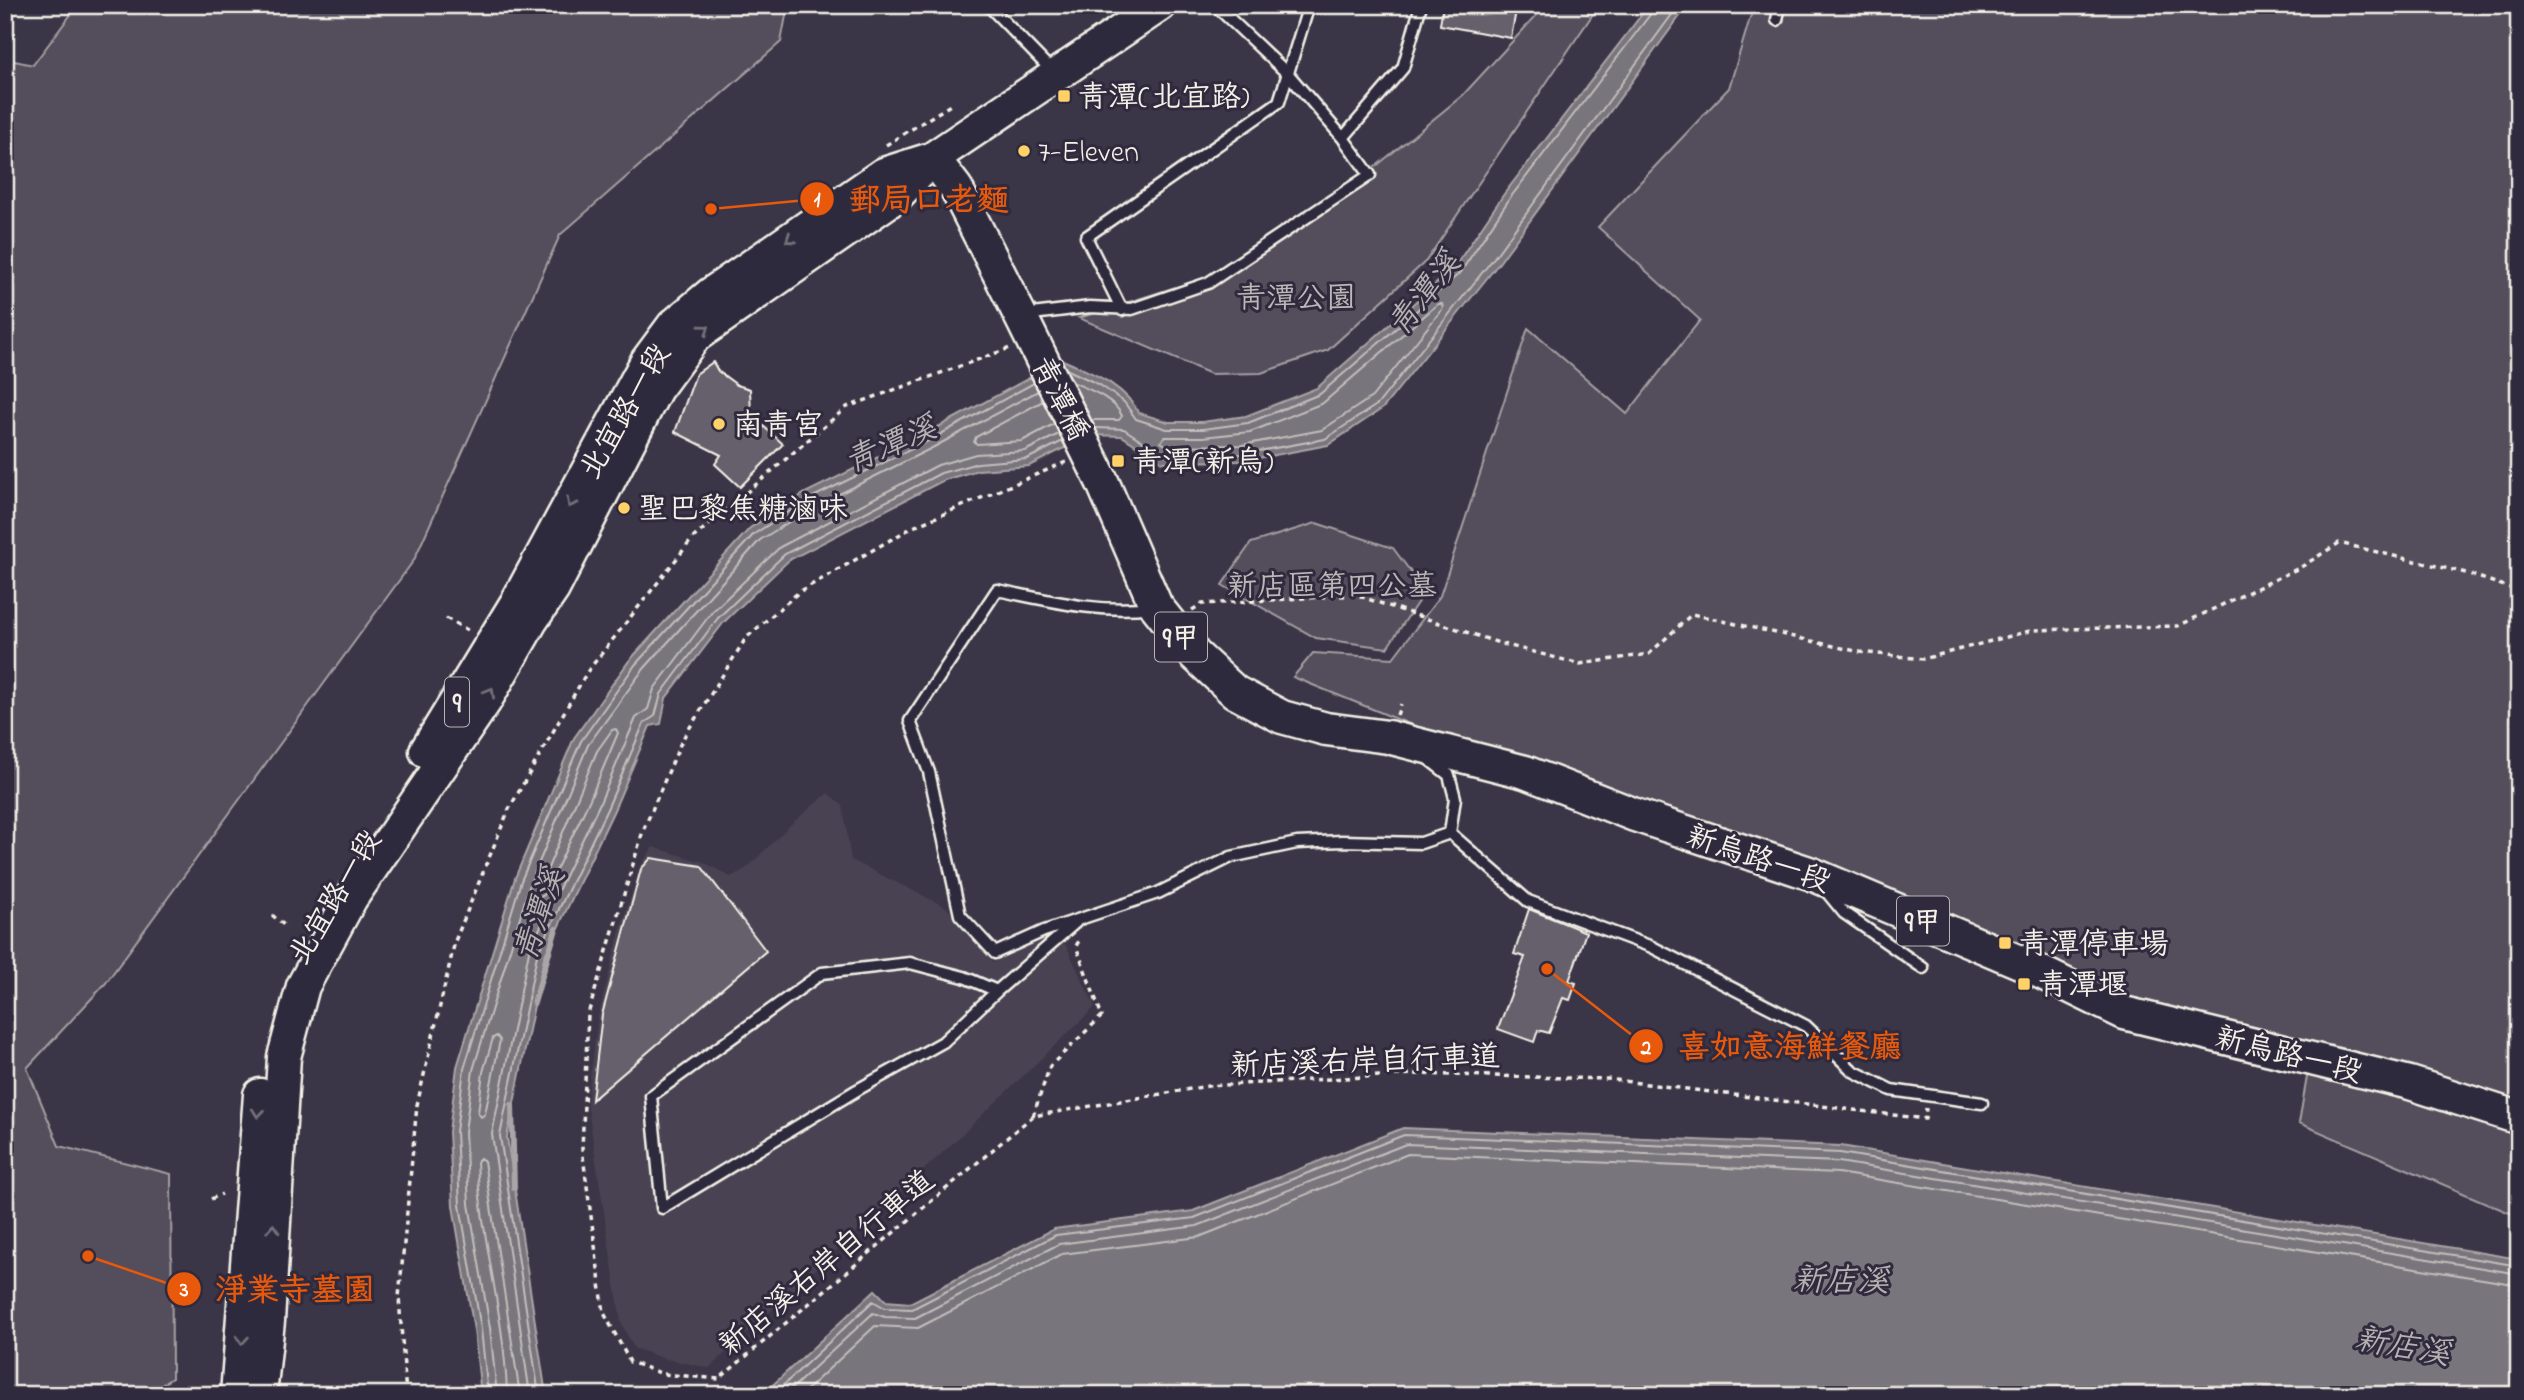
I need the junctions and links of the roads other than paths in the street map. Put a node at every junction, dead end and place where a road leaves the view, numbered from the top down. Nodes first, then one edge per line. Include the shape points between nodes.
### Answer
1 (988, 5) edge
2 (1160, 5) edge
3 (1215, 5) edge
4 (1309, 5) edge
5 (1421, 5) edge
6 (1780, 5) edge
7 (1777, 20) dead end
8 (1288, 74) junction
9 (1056, 75) junction
10 (1343, 138) junction
11 (933, 158) junction
12 (1122, 310) junction
13 (1026, 328) junction
14 (1102, 481) joint
15 (1164, 615) junction
16 (1326, 729) junction
17 (1450, 833) junction
18 (1812, 874) junction
19 (1079, 920) junction
20 (1923, 968) dead end
21 (997, 991) junction
22 (1982, 1103) dead end
23 (2519, 1118) edge
24 (237, 1395) edge
25 (260, 1395) edge

1 - 9 lane
2 - 9 main road, 9
3 - 8 lane
4 - 8 lane
5 - 10 lane via 1403,68
6 - 7 lane
8 - 10 lane
8 - 12 lane via 1279,102 1086,237
9 - 11 main road, 9
10 - 12 lane via 1370,175 1208,284
11 - 13 main road, 9甲 via 956,188
11 -> 24 main road, 北宜路一段 / 9 via 884,174 711,293 673,326 648,361 510,614 430,746 335,886 283,983 264,1053
25 -> 11 main road, 北宜路一段 / 9 via 284,1057 303,986 351,898 485,701 553,589 656,389 695,336 896,196
12 - 13 lane via 1090,307
13 - 14 main road, 青潭橋 / 9甲
14 - 15 main road, 新烏路一段 / 9甲
15 - 16 main road, 新烏路一段 / 9甲 via 1195,655 1235,692 1282,717
15 - 19 lane via 1092,608 997,590 910,721 929,772 960,915 995,953
16 - 17 lane via 1427,758 1449,775 1455,798
16 - 18 main road, 新烏路一段 / 9甲 via 1388,737 1525,772 1635,816
17 - 19 lane via 1421,843 1308,842 1250,852
17 - 22 lane via 1528,901 1652,947 1806,1026 1853,1071 1891,1090
18 - 20 lane via 1844,913
18 - 23 main road, 新烏路一段 / 9甲 via 2022,963 2124,1013 2410,1083
19 - 21 lane
21 - 21 lane via 910,963 822,973 651,1096 662,1208 943,1042

